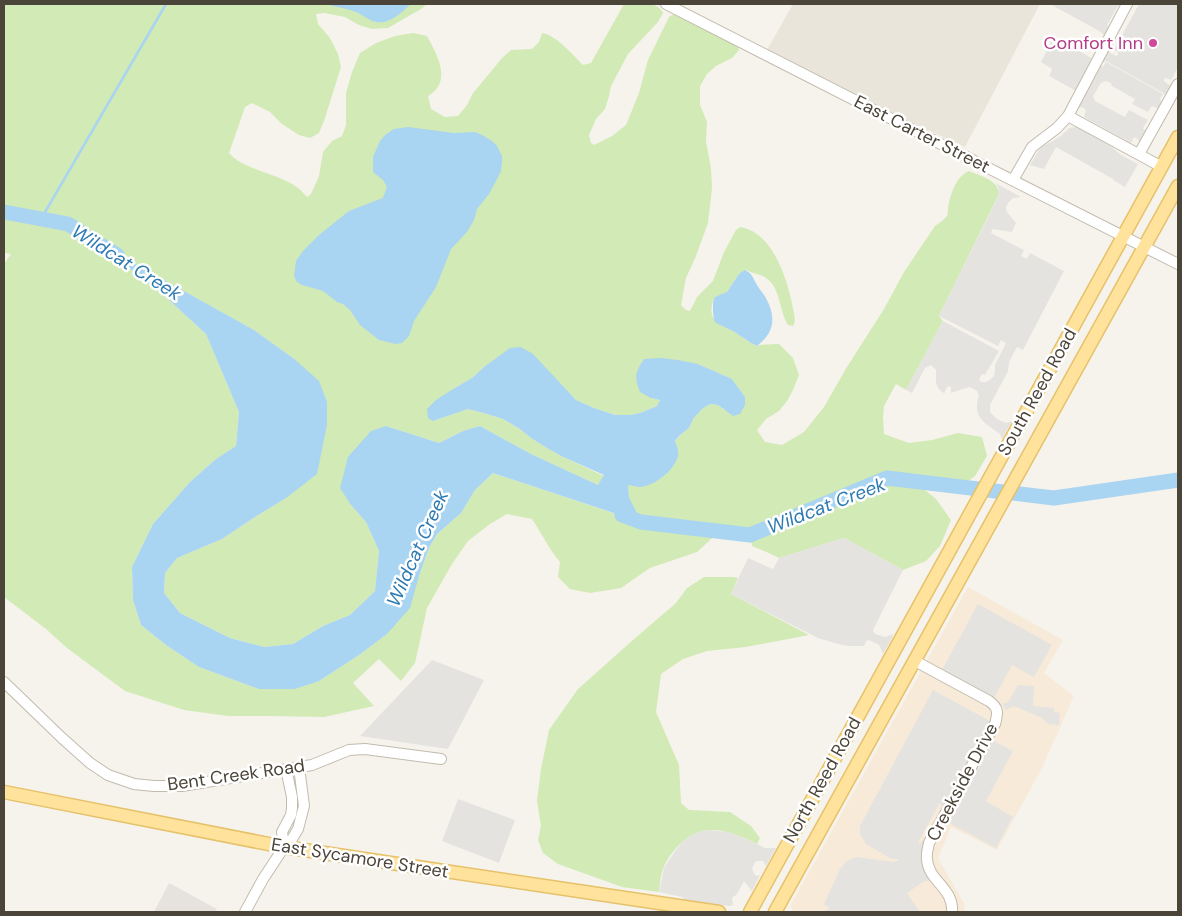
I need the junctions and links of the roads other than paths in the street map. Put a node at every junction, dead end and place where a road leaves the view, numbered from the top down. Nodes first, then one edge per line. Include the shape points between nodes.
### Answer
1 (666, 4) edge
2 (1127, 4) edge
3 (1178, 84) edge
4 (1068, 116) junction
5 (1178, 137) edge
6 (1139, 154) junction
7 (1162, 167) junction
8 (1013, 180) junction
9 (1178, 186) edge
10 (1123, 235) junction
11 (1145, 247) junction
12 (1178, 264) edge
13 (896, 648) joint
14 (915, 661) junction
15 (4, 682) edge
16 (441, 759) dead end
17 (299, 767) junction
18 (286, 769) junction
19 (4, 792) edge
20 (284, 847) junction
21 (247, 909) edge
22 (259, 912) edge
23 (719, 912) edge
24 (750, 912) edge
25 (775, 912) edge
26 (952, 912) edge

1 - 8 street, East Carter Street
2 - 4 street
3 - 6 street
4 - 6 street
4 - 8 street via 1032,147
5 - 7 main road, South Reed Road
6 - 7 street
7 - 10 main road, South Reed Road
8 - 10 street, East Carter Street
9 - 11 main road, South Reed Road
10 - 11 street, East Carter Street
10 - 13 main road, South Reed Road
11 - 12 street, East Carter Street
11 - 14 main road, South Reed Road
13 - 24 main road, North Reed Road
14 - 25 main road, North Reed Road
14 - 26 street, Creekside Drive via 989,701 998,713 995,724 929,843 928,867 951,900
15 - 18 street, Bent Creek Road via 90,763 108,775 134,784 182,786
16 - 17 street, Bent Creek Road via 365,749 349,750
17 - 18 street, Bent Creek Road
17 - 20 street via 304,806 295,834
18 - 20 street via 292,808 282,832
19 - 20 main road, East Sycamore Street
20 - 21 street
20 - 23 main road, East Sycamore Street
21 - 22 street

